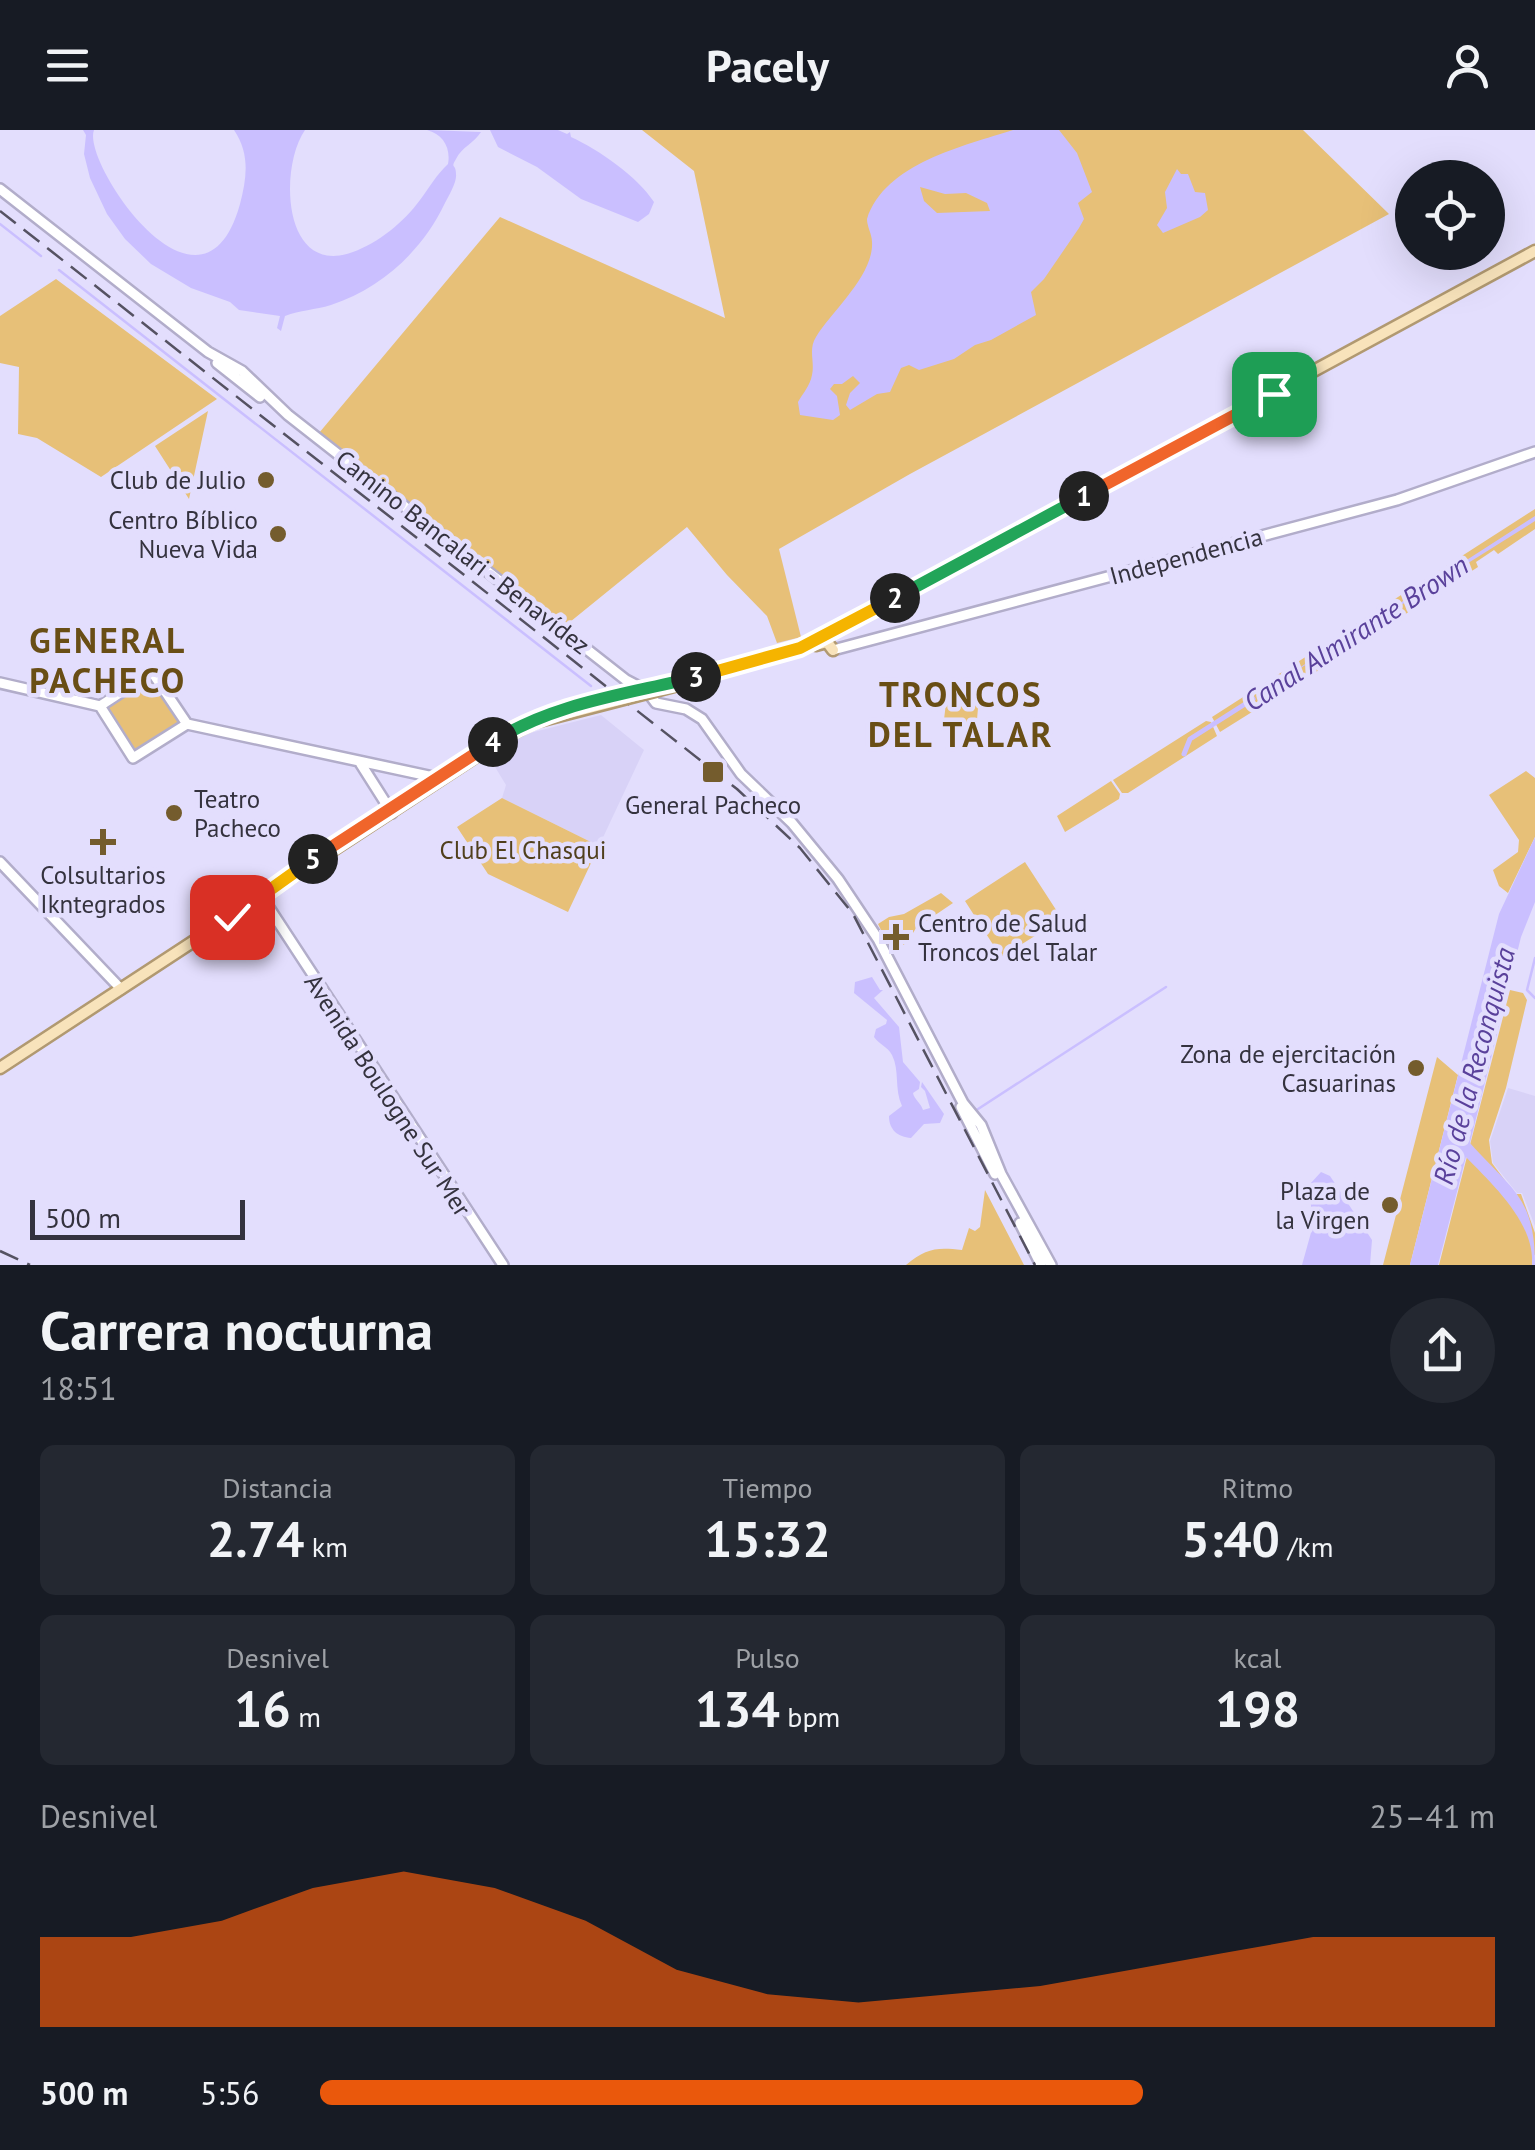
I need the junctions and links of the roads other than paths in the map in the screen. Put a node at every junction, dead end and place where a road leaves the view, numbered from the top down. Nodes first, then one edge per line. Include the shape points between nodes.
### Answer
1 (0, 192) edge
2 (1535, 254) edge
3 (1535, 452) edge
4 (825, 642) junction
5 (710, 675) junction
6 (0, 685) edge
7 (638, 691) junction
8 (100, 706) junction
9 (535, 720) junction
10 (187, 724) junction
11 (359, 762) junction
12 (438, 778) junction
13 (391, 811) junction
14 (0, 865) edge
15 (262, 896) junction
16 (119, 988) junction
17 (0, 1066) edge
18 (983, 1139) junction
19 (1041, 1263) edge
20 (501, 1265) edge
21 (1051, 1265) edge

1 - 7 main road, Camino Bancalari - Benavídez
2 - 4 main road
2 - 4 main road
3 - 4 main road, Independencia via 1380,505
4 - 5 main road
4 - 5 main road
4 - 7 main road, Independencia
5 - 9 main road, bridge
6 - 8 main road
7 - 18 main road, Camino Bancalari - Benavídez via 700,717 740,774 820,854 878,939
8 - 10 main road via 152,672
8 - 10 main road via 134,758
9 - 12 main road
9 - 13 main road
10 - 11 main road
11 - 12 main road
11 - 13 main road
12 - 13 main road
13 - 15 main road
14 - 16 main road
15 - 16 main road
15 - 20 main road, Avenida Boulogne Sur Mer
16 - 17 main road
18 - 19 main road, Camino Bancalari - Benavídez
18 - 21 main road

